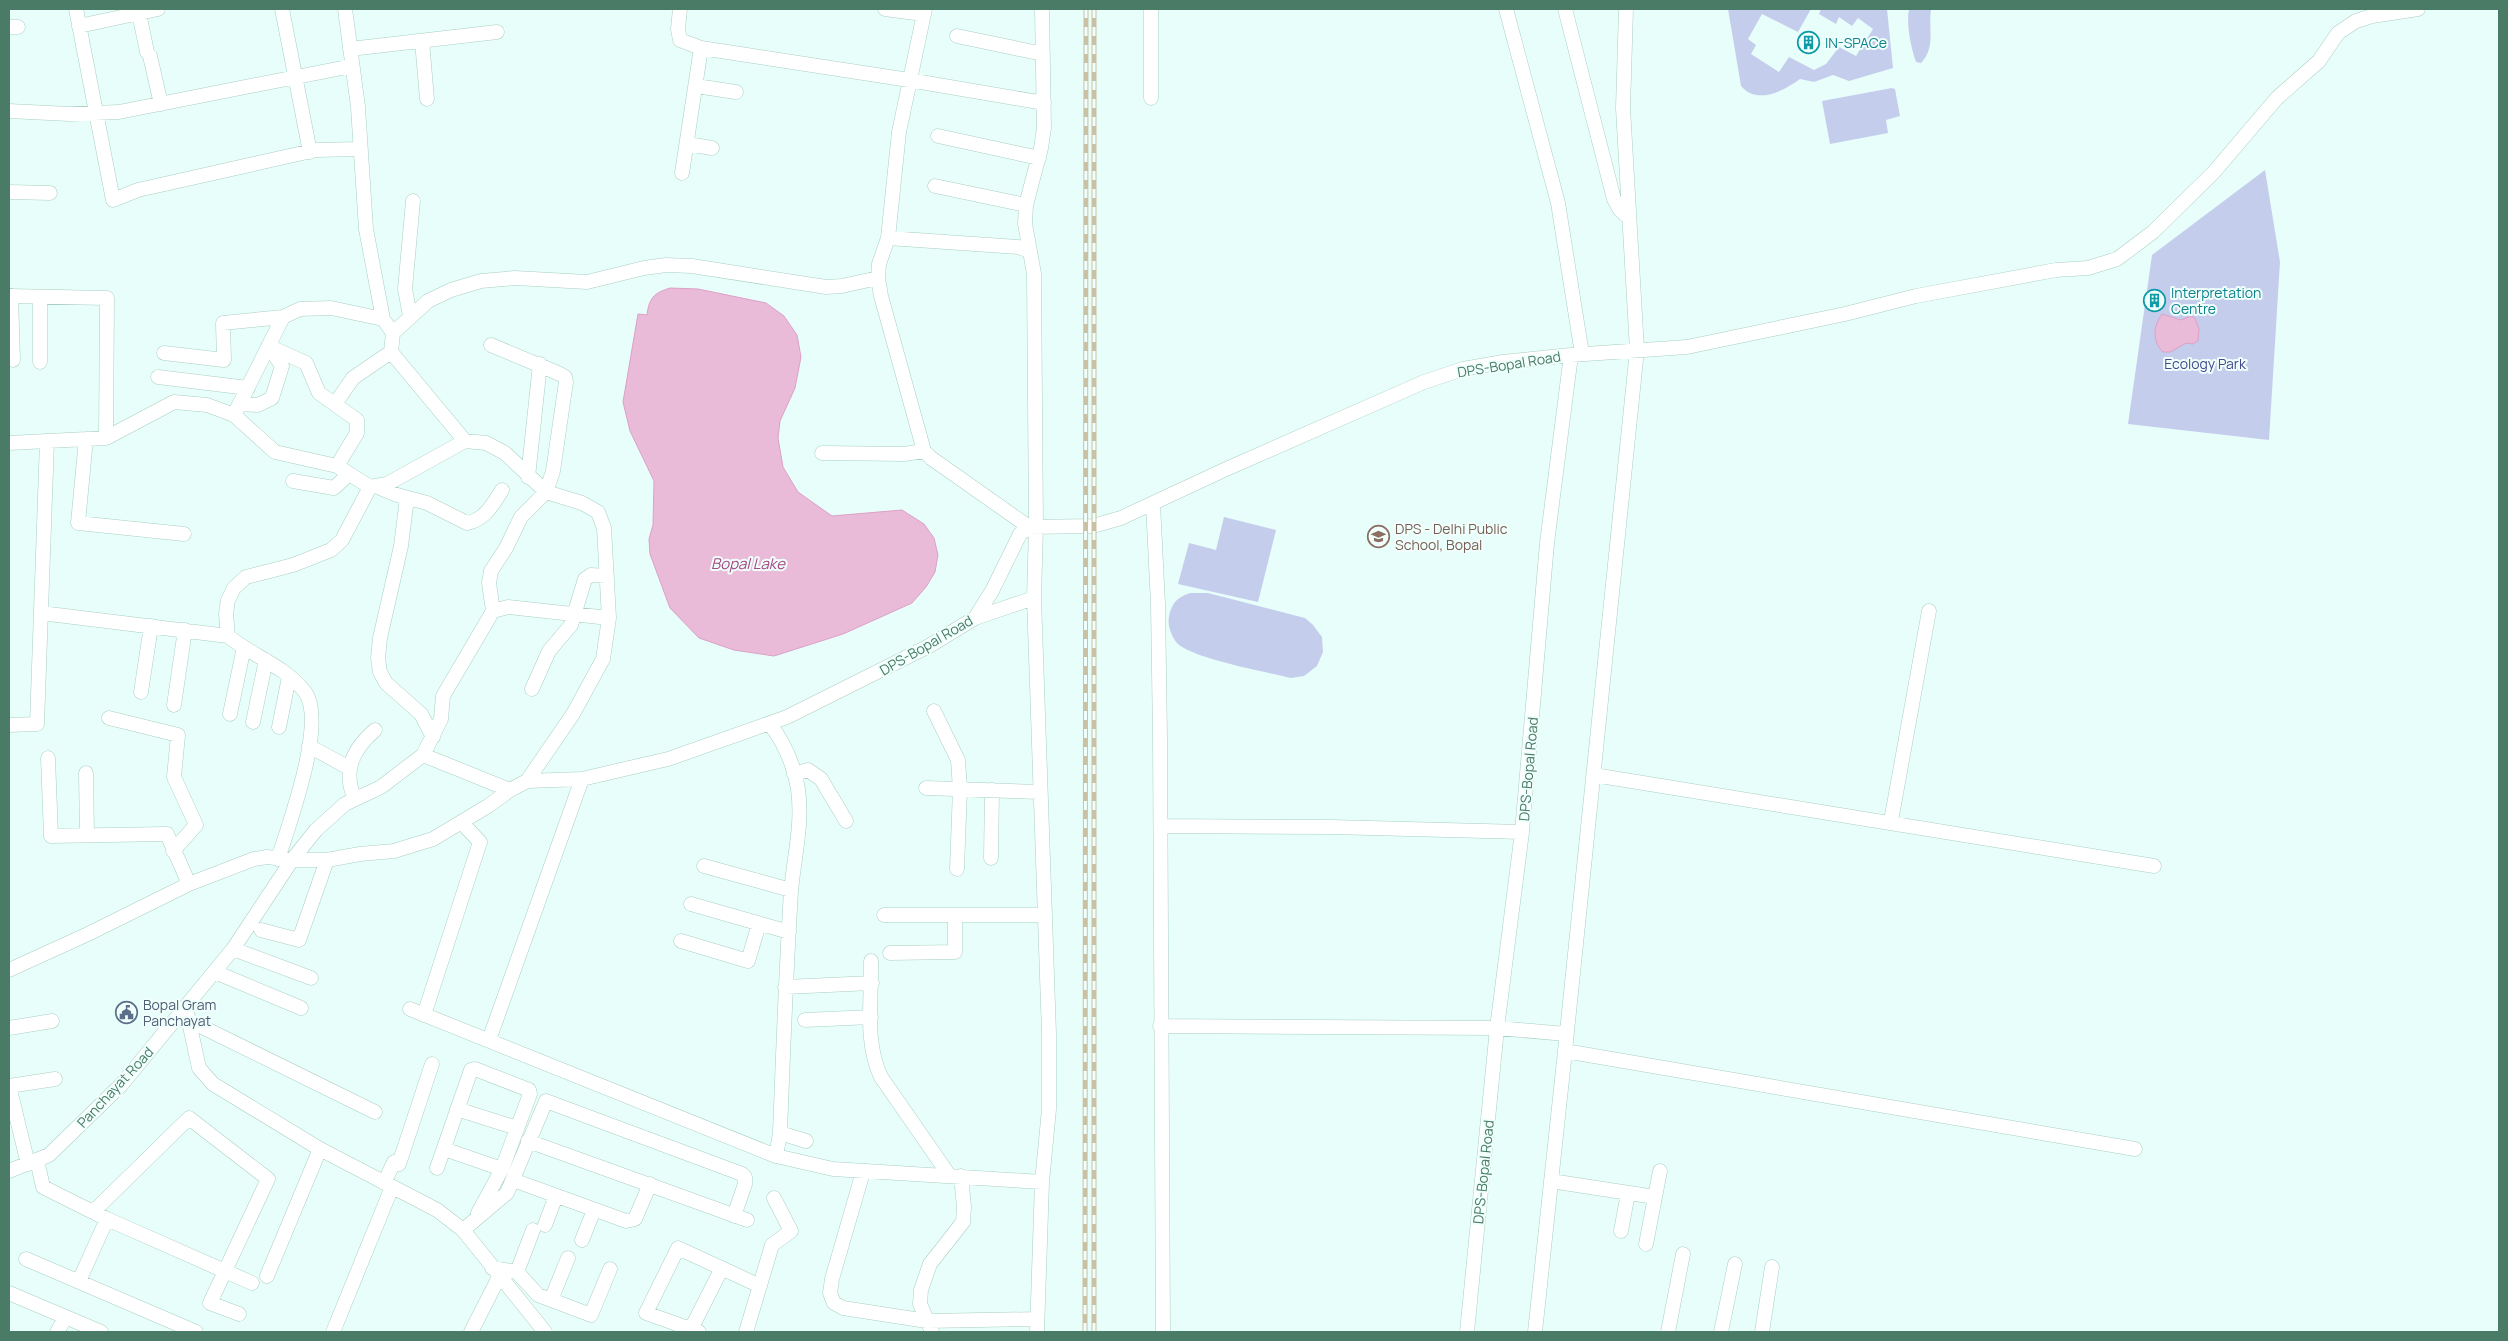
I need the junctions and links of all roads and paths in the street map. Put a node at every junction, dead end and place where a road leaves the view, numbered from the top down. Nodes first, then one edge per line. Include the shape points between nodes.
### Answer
1 (76, 9) edge
2 (158, 9) edge
3 (282, 9) edge
4 (346, 9) edge
5 (680, 9) edge
6 (885, 9) edge
7 (1042, 9) edge
8 (1151, 9) edge
9 (1506, 9) edge
10 (1565, 9) edge
11 (1626, 9) edge
12 (2418, 9) edge
13 (924, 11) edge
14 (139, 13) junction
15 (79, 26) junction
16 (497, 32) dead end
17 (957, 36) dead end
18 (422, 41) junction
19 (701, 48) junction
20 (350, 49) junction
21 (1042, 54) junction
22 (352, 66) junction
23 (295, 77) junction
24 (909, 80) junction
25 (696, 86) junction
26 (736, 92) dead end
27 (1151, 98) dead end
28 (427, 99) dead end
29 (161, 104) junction
30 (1044, 104) junction
31 (9, 111) edge
32 (95, 113) junction
33 (938, 136) dead end
34 (687, 144) junction
35 (712, 148) dead end
36 (359, 149) junction
37 (310, 152) junction
38 (1039, 158) junction
39 (682, 173) dead end
40 (935, 186) dead end
41 (9, 192) edge
42 (50, 193) dead end
43 (413, 201) dead end
44 (1026, 205) junction
45 (1629, 218) junction
46 (888, 238) junction
47 (1030, 251) junction
48 (878, 278) junction
49 (10, 296) edge
50 (40, 297) junction
51 (410, 316) junction
52 (283, 317) junction
53 (383, 319) junction
54 (393, 333) junction
55 (491, 345) dead end
56 (268, 346) junction
57 (1638, 350) junction
58 (391, 352) junction
59 (164, 353) dead end
60 (1583, 354) junction
61 (13, 360) dead end
62 (40, 362) dead end
63 (540, 364) junction
64 (158, 377) dead end
65 (248, 388) junction
66 (334, 404) junction
67 (237, 410) junction
68 (106, 438) junction
69 (86, 440) junction
70 (465, 441) junction
71 (47, 442) junction
72 (9, 443) edge
73 (924, 451) junction
74 (822, 452) dead end
75 (337, 466) junction
76 (349, 474) junction
77 (528, 477) junction
78 (293, 481) dead end
79 (374, 487) junction
80 (502, 490) dead end
81 (546, 492) junction
82 (407, 498) junction
83 (1153, 504) junction
84 (1033, 527) junction
85 (184, 534) dead end
86 (607, 576) junction
87 (1034, 598) junction
88 (1930, 610) dead end
89 (493, 611) junction
90 (41, 613) junction
91 (576, 614) junction
92 (609, 618) junction
93 (975, 618) junction
94 (151, 626) junction
95 (185, 630) junction
96 (228, 636) junction
97 (244, 647) junction
98 (266, 660) junction
99 (289, 677) junction
100 (532, 689) dead end
101 (141, 692) dead end
102 (174, 705) dead end
103 (934, 711) dead end
104 (230, 714) dead end
105 (109, 718) dead end
106 (253, 722) dead end
107 (770, 724) junction
108 (9, 725) edge
109 (279, 727) dead end
110 (375, 730) dead end
111 (433, 736) junction
112 (309, 746) junction
113 (424, 755) junction
114 (48, 758) dead end
115 (349, 768) junction
116 (86, 773) dead end
117 (794, 774) junction
118 (1594, 774) junction
119 (582, 779) junction
120 (528, 782) junction
121 (926, 788) dead end
122 (960, 789) junction
123 (510, 790) junction
124 (992, 790) junction
125 (1040, 792) junction
126 (355, 799) junction
127 (846, 820) dead end
128 (1890, 821) junction
129 (462, 823) junction
130 (1160, 826) junction
131 (1522, 832) junction
132 (87, 835) junction
133 (173, 851) junction
134 (991, 858) dead end
135 (285, 859) junction
136 (327, 860) junction
137 (704, 866) dead end
138 (2154, 866) dead end
139 (957, 869) dead end
140 (189, 884) junction
141 (792, 890) junction
142 (691, 904) dead end
143 (884, 915) dead end
144 (955, 915) junction
145 (1044, 916) junction
146 (760, 924) junction
147 (261, 930) dead end
148 (790, 932) junction
149 (681, 940) dead end
150 (233, 949) junction
151 (890, 953) dead end
152 (871, 961) dead end
153 (9, 970) edge
154 (215, 972) junction
155 (310, 978) dead end
156 (872, 983) junction
157 (785, 987) junction
158 (301, 1008) dead end
159 (410, 1009) dead end
160 (187, 1014) junction
161 (424, 1014) junction
162 (871, 1017) junction
163 (805, 1020) dead end
164 (52, 1021) dead end
165 (1160, 1026) junction
166 (9, 1028) edge
167 (1497, 1028) junction
168 (1566, 1034) junction
169 (489, 1040) junction
170 (1565, 1051) junction
171 (432, 1064) dead end
172 (55, 1079) dead end
173 (9, 1086) edge
174 (457, 1108) junction
175 (375, 1112) dead end
176 (517, 1128) junction
177 (780, 1133) junction
178 (806, 1141) dead end
179 (528, 1142) junction
180 (2135, 1148) dead end
181 (320, 1149) junction
182 (444, 1149) junction
183 (776, 1156) junction
184 (32, 1162) junction
185 (437, 1168) dead end
186 (502, 1169) junction
187 (9, 1171) edge
188 (863, 1172) junction
189 (1660, 1172) dead end
190 (955, 1176) junction
191 (513, 1180) junction
192 (1551, 1181) junction
193 (1042, 1182) junction
194 (650, 1184) junction
195 (388, 1185) junction
196 (1628, 1193) junction
197 (556, 1196) junction
198 (1655, 1197) junction
199 (774, 1198) dead end
200 (594, 1210) junction
201 (93, 1212) junction
202 (477, 1216) junction
203 (107, 1219) junction
204 (462, 1230) junction
205 (1621, 1230) dead end
206 (582, 1240) dead end
207 (1646, 1244) dead end
208 (1683, 1254) dead end
209 (568, 1258) dead end
210 (26, 1259) dead end
211 (1735, 1264) dead end
212 (1772, 1267) dead end
213 (722, 1268) junction
214 (610, 1269) dead end
215 (224, 1271) junction
216 (517, 1272) junction
217 (496, 1273) junction
218 (267, 1276) dead end
219 (79, 1281) junction
220 (252, 1283) dead end
221 (760, 1286) junction
222 (9, 1293) edge
223 (552, 1300) junction
224 (239, 1314) dead end
225 (66, 1317) junction
226 (929, 1326) edge
227 (1037, 1326) edge
228 (695, 1331) edge
229 (57, 1332) edge
230 (101, 1332) edge
231 (196, 1332) edge
232 (333, 1332) edge
233 (471, 1332) edge
234 (545, 1332) edge
235 (746, 1332) edge
236 (1164, 1332) edge
237 (1467, 1332) edge
238 (1535, 1332) edge
239 (1668, 1332) edge
240 (1721, 1332) edge
241 (1762, 1332) edge

1 - 15 street
2 - 14 street
3 - 23 street
4 - 20 street
5 - 19 street via 680,40
6 - 13 street
7 - 21 street
8 - 27 street
9 - 60 street via 1558,203
10 - 45 street via 1614,199
11 - 45 street via 1623,108
12 - 57 street via 2356,21 2338,34 2319,62 2277,98 2214,172 2153,232 2117,259 2088,268 2056,270 1916,296 1687,347
13 - 24 street
14 - 15 street
14 - 29 street
15 - 32 street
16 - 18 street
17 - 21 street
18 - 20 street
18 - 28 street
19 - 24 street
19 - 25 street
20 - 22 street
21 - 30 street
22 - 23 street
22 - 36 street via 358,107
23 - 29 street
23 - 37 street
24 - 30 street
24 - 46 street via 899,132
25 - 26 street
25 - 34 street
29 - 32 street
30 - 38 street
31 - 32 street
32 - 37 street via 114,200 138,190
33 - 38 street
34 - 35 street
34 - 39 street
36 - 37 street
36 - 53 street via 366,229
38 - 44 street
40 - 44 street
41 - 42 street
43 - 51 street via 405,289
44 - 47 street via 1025,224
45 - 57 street
46 - 47 street via 999,244
46 - 48 street
47 - 84 street via 1034,274
48 - 51 street via 826,287 692,266 666,265 587,282 515,278 481,281 428,301
48 - 73 street via 880,296
49 - 50 street
49 - 61 street
50 - 62 street
50 - 68 street via 108,298
51 - 54 street
52 - 53 street via 300,309 331,308
52 - 56 street
52 - 59 street via 223,323 224,360
53 - 54 street
54 - 58 street
55 - 63 street
56 - 65 street
56 - 66 street via 306,363 319,393
56 - 67 street via 282,366 272,398
57 - 60 street
57 - 118 street
58 - 66 street via 353,378
58 - 70 street
60 - 83 street, DPS-Bopal Road via 1464,369 1424,382
60 - 131 street, DPS-Bopal Road via 1547,543
63 - 77 street
63 - 81 street via 565,377 566,382 556,461
64 - 65 street
65 - 67 street
66 - 75 street via 356,420 357,434
67 - 68 street via 174,402
67 - 75 street via 274,452
68 - 69 street
69 - 71 street
69 - 85 street via 78,523
70 - 77 street via 486,443 505,452
70 - 79 street via 387,484
71 - 72 street
71 - 90 street
73 - 74 street via 904,454
73 - 84 street
75 - 76 street
76 - 78 street via 334,488
76 - 79 street
77 - 81 street
79 - 82 street
79 - 96 street via 342,540 331,550 293,565 246,577 234,588 226,614
80 - 82 street via 481,518 467,523 442,509
81 - 86 street via 582,503 598,512 604,528
81 - 89 street via 521,517 491,571 489,583
82 - 111 street via 401,546 378,658 386,683 421,714
83 - 84 street, DPS-Bopal Road via 1094,526
83 - 130 street via 1158,604
84 - 87 street
84 - 93 street, DPS-Bopal Road via 1020,534
86 - 91 street via 588,576
86 - 92 street
87 - 93 street
87 - 125 street
88 - 128 street
89 - 91 street via 508,607
89 - 111 street via 443,696 441,719
90 - 94 street
90 - 108 street via 37,724
91 - 92 street
91 - 100 street via 549,651
92 - 120 street via 603,659 573,714
93 - 107 street, DPS-Bopal Road via 854,685
94 - 95 street
94 - 101 street
95 - 96 street
95 - 102 street
96 - 97 street
97 - 98 street
97 - 104 street
98 - 99 street
98 - 106 street
99 - 109 street
99 - 112 street via 306,694 311,705 313,720
103 - 122 street via 958,760
105 - 133 street via 178,735 174,778 196,825
107 - 117 street via 783,742
107 - 119 street, DPS-Bopal Road via 668,759
110 - 115 street via 360,744
111 - 113 street
112 - 115 street
112 - 135 street
113 - 123 street
113 - 126 street via 381,787
114 - 132 street via 51,836
115 - 126 street via 350,788
116 - 132 street
117 - 127 street via 808,770 821,779
117 - 141 street via 798,790 799,831
118 - 128 street
118 - 168 street
119 - 120 street, DPS-Bopal Road
119 - 169 street
120 - 123 street
121 - 122 street
122 - 124 street
122 - 139 street
123 - 129 street
124 - 125 street
124 - 134 street
125 - 145 street
126 - 135 street via 345,804
128 - 138 street
129 - 136 street via 433,839 394,851
129 - 161 street via 480,842
130 - 131 street
130 - 165 street
131 - 167 street, DPS-Bopal Road
132 - 133 street via 167,834
133 - 140 street
135 - 136 street
135 - 140 street via 254,859
135 - 150 street, Panchayat Road
136 - 147 street via 299,940
137 - 141 street
140 - 153 street
141 - 148 street
142 - 146 street
143 - 144 street
144 - 145 street
144 - 151 street via 955,952
145 - 193 street via 1049,1099
146 - 148 street
146 - 149 street via 748,961
148 - 157 street
150 - 154 street, Panchayat Road
150 - 155 street
152 - 156 street
154 - 158 street
154 - 160 street, Panchayat Road
156 - 157 street
156 - 162 street
157 - 177 street
159 - 161 street
160 - 175 street
160 - 181 street via 199,1068 213,1084
160 - 184 street, Panchayat Road via 122,1084 49,1155
161 - 169 street
162 - 163 street
162 - 190 street via 873,1060 881,1076
164 - 166 street
165 - 167 street
165 - 236 street
167 - 168 street
167 - 237 street, DPS-Bopal Road
168 - 170 street
169 - 183 street
170 - 180 street
170 - 192 street
171 - 195 street via 399,1164 394,1162
172 - 173 street
173 - 184 street
174 - 176 street
174 - 176 street via 471,1070 475,1069 529,1090
174 - 182 street
176 - 186 street
177 - 178 street
177 - 183 street
179 - 191 street
179 - 194 street
179 - 194 street via 543,1103 547,1102 742,1174 746,1184 740,1218
181 - 195 street
181 - 218 street
182 - 185 street
182 - 186 street
183 - 188 street
184 - 187 street, Panchayat Road
184 - 201 street via 43,1187
186 - 202 street
188 - 190 street
188 - 226 street via 832,1279 830,1293 834,1303 843,1308
189 - 198 street
190 - 193 street
190 - 226 street via 964,1207 963,1222 930,1264 924,1278 920,1304
191 - 197 street
191 - 202 street via 504,1198
192 - 196 street
192 - 238 street
193 - 227 street
194 - 200 street via 638,1214 631,1221
195 - 204 street via 437,1210
195 - 232 street
196 - 198 street
196 - 205 street
197 - 200 street
197 - 216 street
198 - 207 street
199 - 221 street via 791,1231 772,1245
200 - 206 street
201 - 203 street
201 - 215 street via 189,1118 268,1179
202 - 204 street
203 - 215 street
203 - 219 street
204 - 217 street
208 - 239 street
209 - 223 street
210 - 219 street
211 - 240 street
212 - 241 street
213 - 221 street
213 - 228 street
213 - 228 street via 678,1248 646,1313
214 - 223 street via 591,1315
215 - 220 street
215 - 224 street via 210,1303
216 - 217 street
216 - 223 street via 538,1295
217 - 233 street
217 - 234 street
219 - 231 street
221 - 235 street
222 - 225 street
225 - 229 street
225 - 230 street
226 - 227 street

